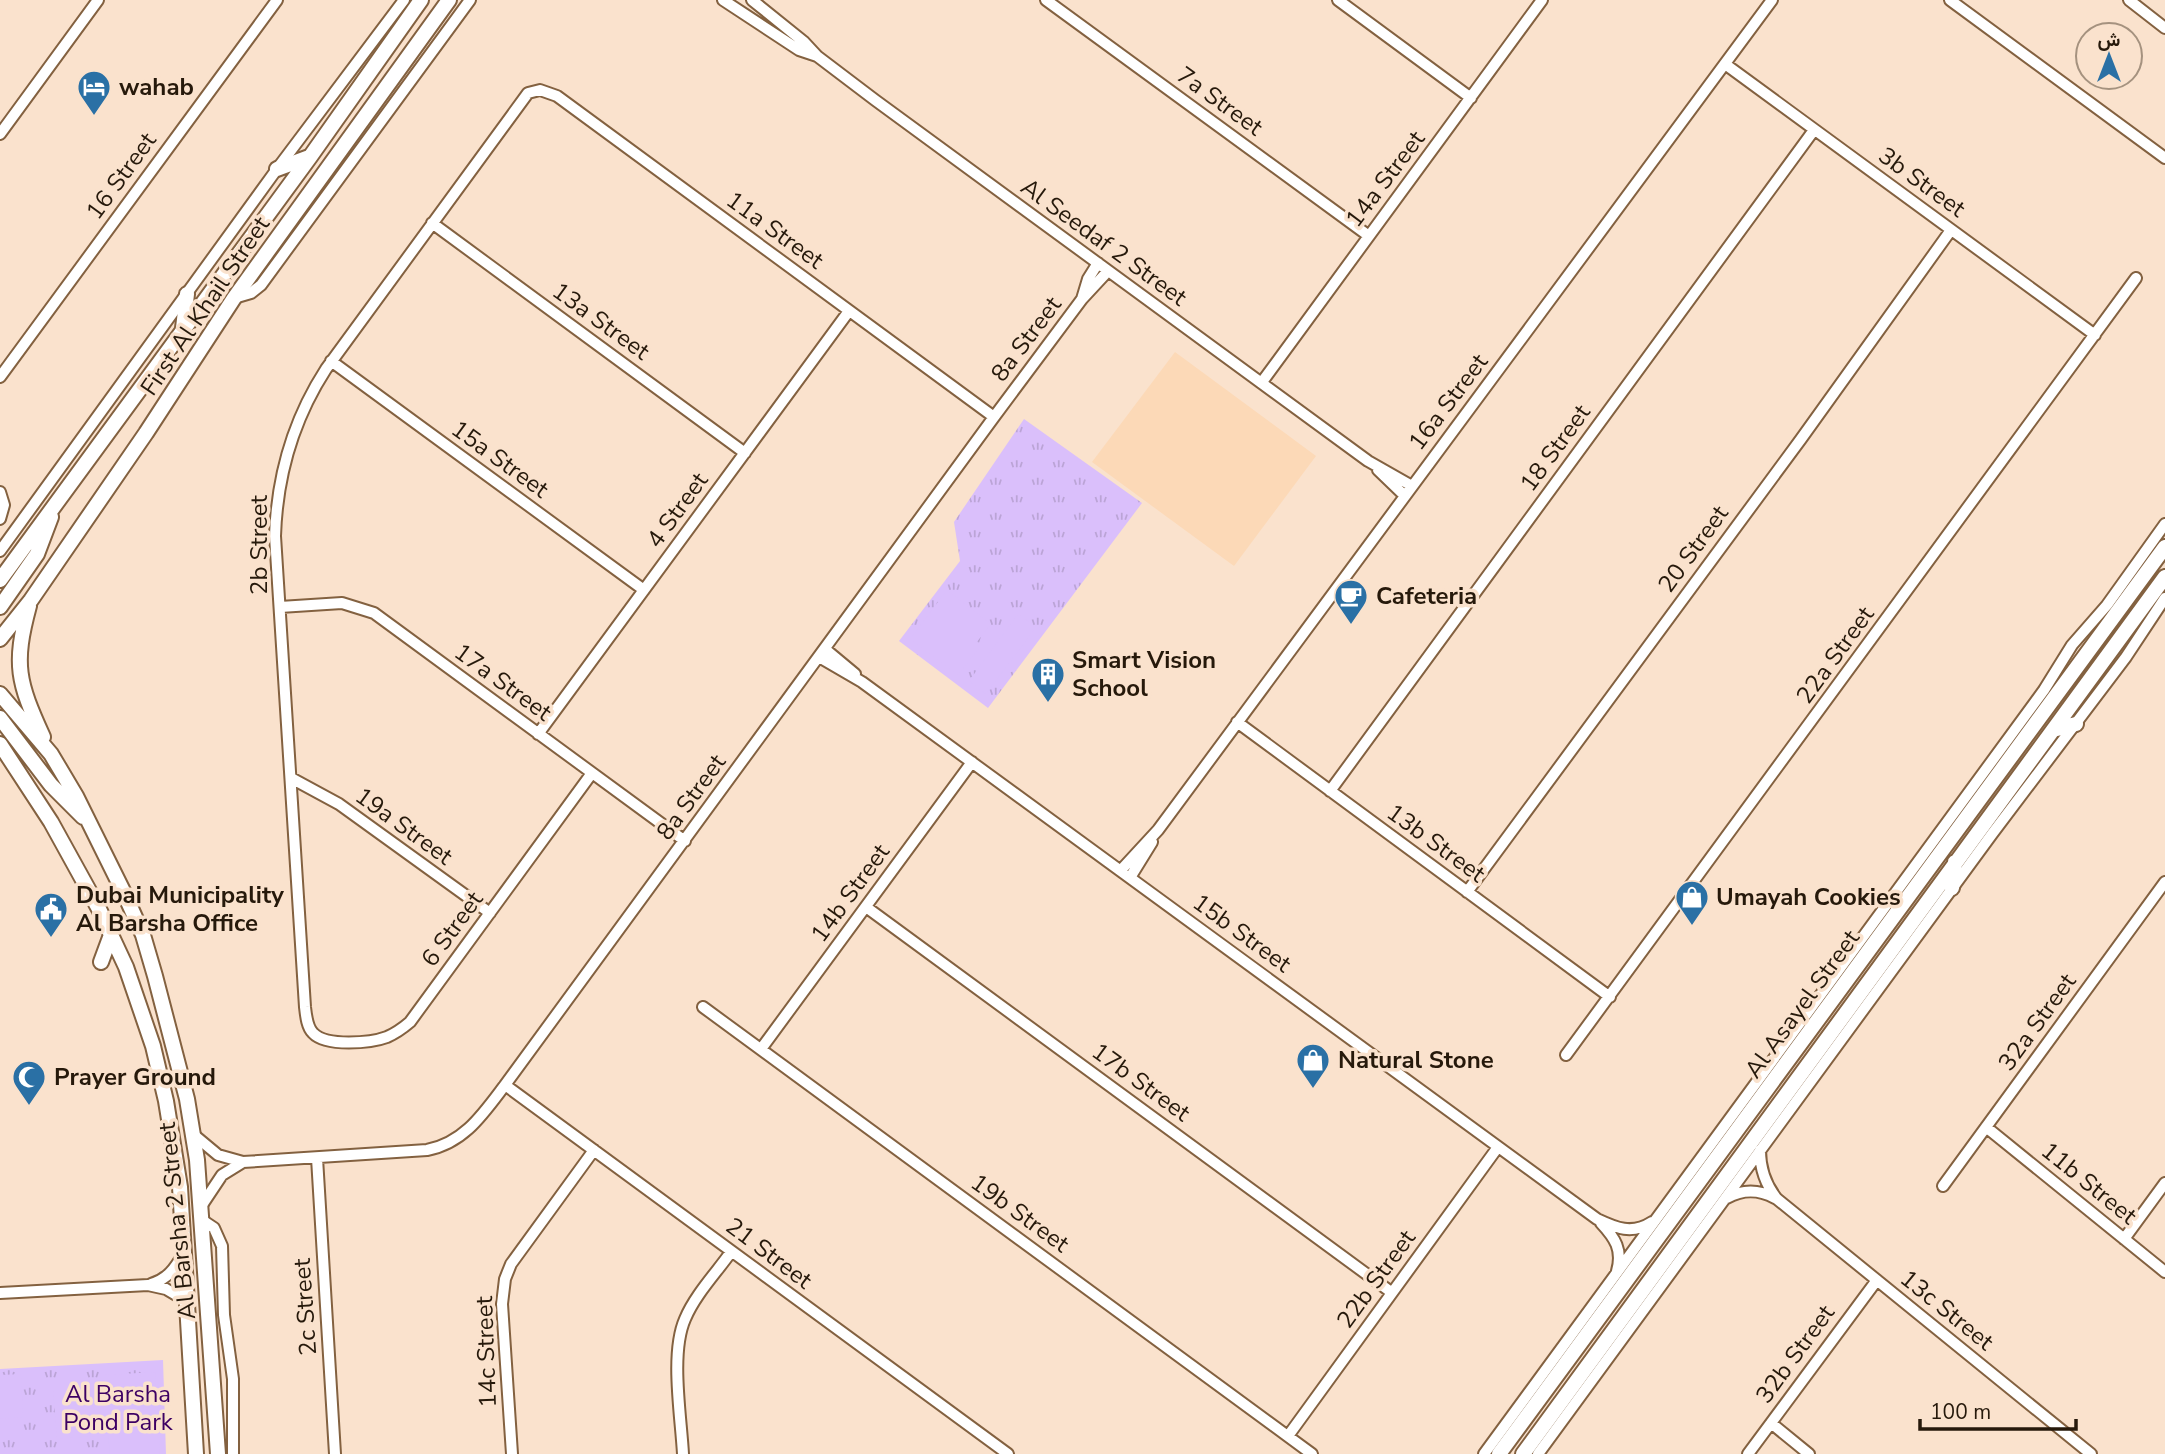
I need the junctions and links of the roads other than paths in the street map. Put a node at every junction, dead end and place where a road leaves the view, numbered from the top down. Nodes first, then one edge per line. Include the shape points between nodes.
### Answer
1 (98, 0) edge
2 (277, 0) edge
3 (404, 0) edge
4 (421, 0) edge
5 (449, 0) edge
6 (470, 0) edge
7 (723, 0) edge
8 (752, 0) edge
9 (1046, 0) edge
10 (1338, 0) edge
11 (1542, 0) edge
12 (1772, 0) edge
13 (1950, 0) edge
14 (2129, 0) edge
15 (2165, 28) edge
16 (817, 56) junction
17 (1725, 64) junction
18 (528, 93) joint
19 (1471, 98) junction
20 (1814, 130) junction
21 (0, 134) edge
22 (310, 157) junction
23 (2165, 158) edge
24 (277, 169) junction
25 (432, 223) junction
26 (1951, 230) junction
27 (1369, 236) junction
28 (1098, 263) junction
29 (1108, 271) junction
30 (2136, 278) dead end
31 (187, 294) junction
32 (234, 298) junction
33 (1082, 299) junction
34 (849, 311) junction
35 (183, 329) junction
36 (2095, 335) junction
37 (331, 362) junction
38 (0, 377) edge
39 (1262, 382) junction
40 (994, 417) junction
41 (745, 453) junction
42 (1409, 491) junction
43 (0, 492) edge
44 (53, 509) junction
45 (0, 519) edge
46 (2165, 524) edge
47 (2165, 547) edge
48 (23, 550) junction
49 (0, 551) edge
50 (0, 571) edge
51 (2165, 578) edge
52 (0, 580) edge
53 (644, 590) junction
54 (2165, 598) edge
55 (31, 600) junction
56 (0, 607) edge
57 (280, 607) junction
58 (0, 639) edge
59 (822, 653) junction
60 (0, 694) edge
61 (0, 718) edge
62 (1237, 722) junction
63 (2076, 724) junction
64 (2053, 730) junction
65 (538, 734) junction
66 (2, 747) edge
67 (51, 754) junction
68 (972, 762) junction
69 (592, 773) junction
70 (291, 778) junction
71 (1330, 791) junction
72 (90, 822) junction
73 (685, 841) junction
74 (1955, 861) junction
75 (1126, 873) junction
76 (2165, 882) edge
77 (1952, 888) junction
78 (1467, 892) junction
79 (866, 906) junction
80 (490, 913) junction
81 (111, 935) junction
82 (101, 962) dead end
83 (1609, 997) junction
84 (703, 1007) dead end
85 (310, 1030) joint
86 (761, 1049) junction
87 (1566, 1055) dead end
88 (505, 1085) junction
89 (1986, 1127) junction
90 (194, 1135) junction
91 (1498, 1147) junction
92 (594, 1150) junction
93 (1760, 1150) junction
94 (317, 1158) junction
95 (243, 1162) junction
96 (2165, 1183) edge
97 (1943, 1186) dead end
98 (1693, 1191) junction
99 (1777, 1199) junction
100 (1721, 1203) junction
101 (202, 1212) junction
102 (1660, 1215) junction
103 (1597, 1219) junction
104 (2124, 1239) junction
105 (186, 1251) junction
106 (731, 1252) junction
107 (2165, 1272) edge
108 (1614, 1277) junction
109 (1877, 1280) junction
110 (148, 1285) junction
111 (1391, 1292) junction
112 (0, 1293) edge
113 (188, 1302) junction
114 (1572, 1396) junction
115 (1520, 1416) junction
116 (1771, 1423) junction
117 (1288, 1436) junction
118 (196, 1454) edge
119 (218, 1454) edge
120 (233, 1454) edge
121 (335, 1454) edge
122 (512, 1454) edge
123 (683, 1454) edge
124 (1008, 1454) edge
125 (1312, 1454) edge
126 (1484, 1454) edge
127 (1499, 1454) edge
128 (1523, 1454) edge
129 (1538, 1454) edge
130 (1748, 1454) edge
131 (1808, 1454) edge
132 (2091, 1454) edge

1 - 21 street
2 - 38 street, 16 Street
3 - 24 street
4 - 22 street, First Al Khail Street
5 - 32 street, First Al Khail Street
6 - 32 street via 261,285
7 - 16 street, Al Seedaf 2 Street via 799,50
8 - 16 street, Al Seedaf 2 Street
9 - 27 street, 7a Street
10 - 19 street
11 - 19 street, 14a Street
12 - 17 street, 16a Street
13 - 23 street
14 - 15 street
16 - 28 street, Al Seedaf 2 Street
17 - 20 street, 3b Street
17 - 42 street, 16a Street
18 - 25 street, 2b Street
18 - 34 street, 11a Street via 540,90 557,96
19 - 27 street, 14a Street
20 - 26 street, 3b Street
20 - 71 street, 18 Street
22 - 24 street
22 - 35 street, First Al Khail Street
24 - 31 street
25 - 37 street, 2b Street
25 - 41 street, 13a Street
26 - 36 street, 3b Street
26 - 78 street, 20 Street
27 - 39 street, 14a Street
28 - 29 street, Al Seedaf 2 Street
28 - 33 street, 8a Street
29 - 33 street, 8a Street
29 - 39 street, Al Seedaf 2 Street
30 - 36 street, 22a Street
31 - 35 street
31 - 49 street
32 - 55 street, First Al Khail Street
33 - 40 street, 8a Street
34 - 40 street, 11a Street
34 - 41 street, 4 Street
35 - 44 street, First Al Khail Street
36 - 83 street, 22a Street
37 - 53 street, 15a Street
37 - 57 street, 2b Street via 303,407 283,469 275,536
39 - 42 street, Al Seedaf 2 Street
40 - 59 street, 8a Street
41 - 53 street, 4 Street
42 - 62 street, 16a Street
43 - 45 street via 4,505
44 - 48 street, First Al Khail Street
44 - 56 street via 37,554
46 - 102 street via 2072,645 2045,690
47 - 98 street, Al Asayel Street
48 - 50 street
48 - 52 street, First Al Khail Street
51 - 64 street, Al Asayel Street
53 - 65 street, 4 Street
54 - 63 street
55 - 58 street, First Al Khail Street
55 - 67 street via 20,641 19,672
57 - 65 street, 17a Street via 342,603 374,613
57 - 70 street, 2b Street
59 - 68 street, 15b Street
59 - 73 street, 8a Street
60 - 67 street, Al Barsha 2 Street
61 - 72 street via 51,785
62 - 71 street, 13b Street
62 - 75 street, 16a Street
63 - 64 street
63 - 77 street
64 - 74 street, Al Asayel Street
65 - 69 street, 17a Street
66 - 81 street, Al Barsha 2 Street via 68,851
67 - 72 street, Al Barsha 2 Street
68 - 75 street, 15b Street
68 - 79 street, 14b Street
69 - 73 street, 17a Street
69 - 80 street, 6 Street
70 - 80 street, 19a Street via 339,804
70 - 85 street, 2b Street
71 - 78 street, 13b Street
72 - 90 street, Al Barsha 2 Street via 143,935
73 - 88 street, 8a Street
74 - 77 street
74 - 114 street, Al Asayel Street
75 - 91 street, 15b Street
76 - 89 street, 32a Street
77 - 93 street
78 - 83 street, 13b Street
79 - 86 street, 14b Street
79 - 111 street, 17b Street
80 - 85 street, 6 Street via 403,1028 372,1041 333,1042
81 - 82 street
81 - 105 street, Al Barsha 2 Street via 136,994 160,1073 176,1158
83 - 87 street, 22a Street
84 - 86 street, 19b Street
86 - 117 street, 19b Street
88 - 92 street, 21 Street
88 - 94 street, 8a Street via 468,1131 445,1146
89 - 97 street, 32a Street
89 - 104 street, 11b Street
90 - 95 street, 8a Street via 218,1155
90 - 101 street, Al Barsha 2 Street
91 - 103 street, 15b Street
91 - 111 street, 22b Street
92 - 106 street, 21 Street
92 - 122 street, 14c Street via 515,1257 505,1279 502,1304
93 - 99 street, 13c Street via 1765,1181
93 - 100 street
94 - 95 street, 8a Street
94 - 121 street, 2c Street
95 - 101 street via 216,1181
96 - 104 street
98 - 102 street, 15b Street
98 - 115 street, Al Asayel Street
99 - 100 street, 13c Street via 1744,1191
99 - 109 street, 13c Street
100 - 114 street
101 - 119 street, Al Barsha 2 Street
101 - 120 street via 222,1246 224,1315 233,1378
102 - 103 street, 15b Street via 1631,1230
102 - 108 street
103 - 108 street, 15b Street via 1618,1247
104 - 107 street, 11b Street
105 - 110 street via 166,1277
105 - 113 street, Al Barsha 2 Street
106 - 123 street via 689,1311 679,1336
106 - 124 street, 21 Street
108 - 115 street
109 - 116 street, 32b Street
109 - 132 street, 13c Street
110 - 112 street
110 - 113 street
111 - 117 street, 22b Street
113 - 118 street, Al Barsha 2 Street
114 - 128 street, Al Asayel Street
114 - 129 street
115 - 126 street
115 - 127 street, Al Asayel Street
116 - 130 street, 32b Street
116 - 131 street
117 - 125 street, 19b Street

